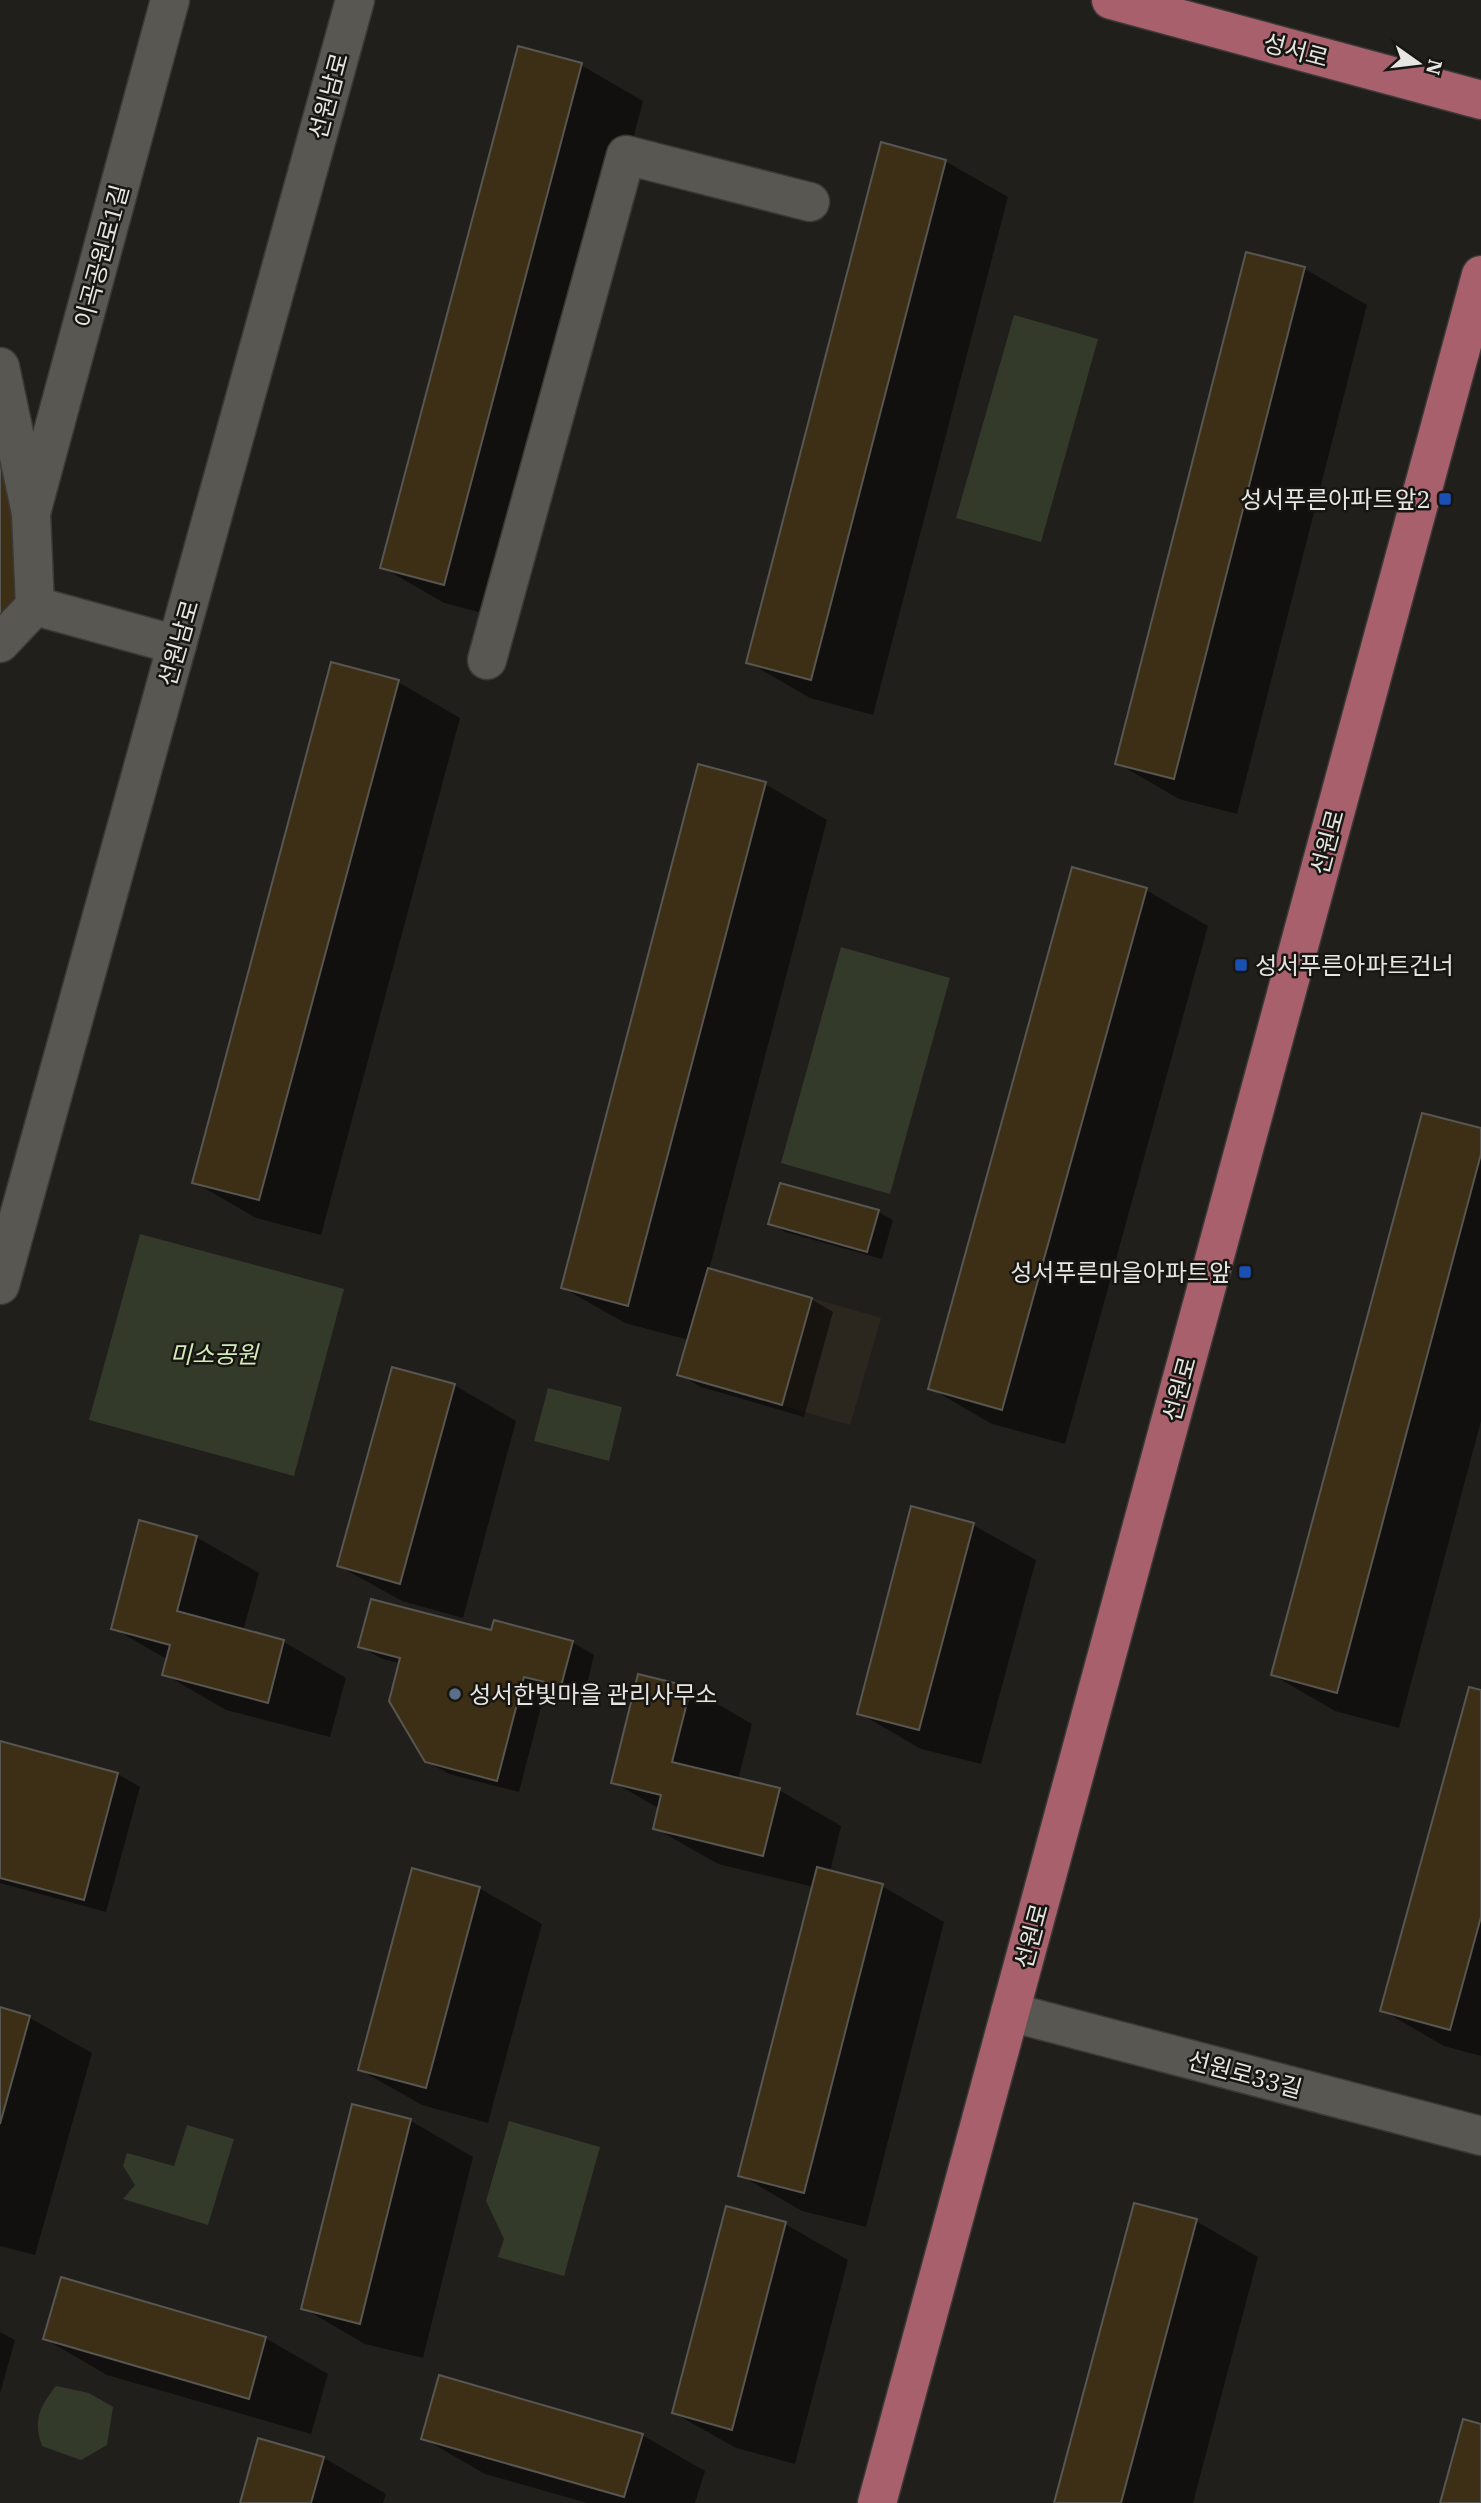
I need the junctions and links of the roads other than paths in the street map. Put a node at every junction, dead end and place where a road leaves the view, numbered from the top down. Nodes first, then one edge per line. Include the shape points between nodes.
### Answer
1 (170, 0) edge
2 (355, 0) edge
3 (1111, 0) edge
4 (1481, 100) edge
5 (810, 202) dead end
6 (1481, 275) edge
7 (0, 367) edge
8 (31, 513) junction
9 (35, 606) junction
10 (0, 643) edge
11 (177, 645) junction
12 (487, 660) dead end
13 (15, 1174) edge
14 (0, 1285) edge
15 (1010, 2012) junction
16 (1481, 2136) edge
17 (877, 2503) edge

1 - 8 street, 이곡공원로1길
2 - 11 street, 선원남로
3 - 4 main road, 성서로
5 - 12 street via 626,155
6 - 15 main road, 선원로
7 - 8 street, 이곡공원로1길
8 - 9 street, 이곡공원로1길
9 - 10 street
9 - 11 street
11 - 13 street, 선원남로
13 - 14 street, 선원남로
15 - 16 street, 선원로33길
15 - 17 main road, 선원로

